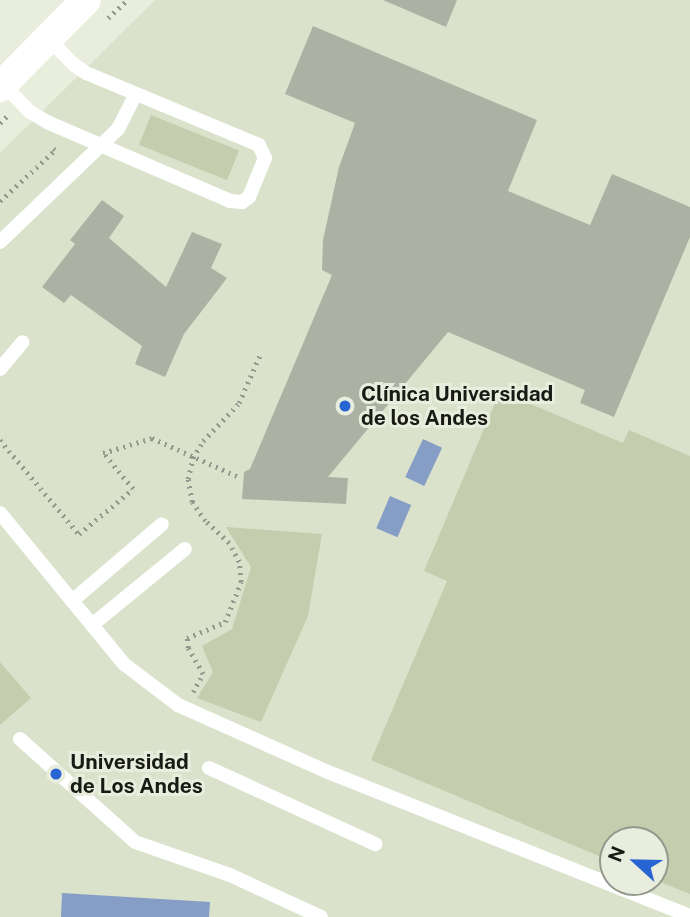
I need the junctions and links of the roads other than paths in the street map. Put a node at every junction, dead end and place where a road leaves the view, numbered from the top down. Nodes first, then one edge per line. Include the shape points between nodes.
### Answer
1 (58, 0) edge
2 (86, 0) edge
3 (47, 37) junction
4 (5, 95) edge
5 (135, 95) junction
6 (101, 146) junction
7 (0, 242) edge
8 (23, 342) dead end
9 (0, 369) edge
10 (0, 513) edge
11 (162, 524) dead end
12 (185, 549) dead end
13 (72, 601) junction
14 (92, 625) junction
15 (20, 738) dead end
16 (209, 768) dead end
17 (375, 844) dead end
18 (690, 916) edge
19 (321, 917) edge

1 - 3 street
2 - 3 street
3 - 4 street
3 - 5 lane via 74,65
4 - 6 lane via 38,117
5 - 6 lane via 123,122
5 - 6 lane via 259,145 265,158 249,197 230,201
6 - 7 lane
8 - 9 lane
10 - 13 lane
11 - 13 lane
12 - 14 lane
13 - 14 lane
14 - 18 lane via 142,680 184,709 328,772
15 - 19 lane via 135,842 230,875
16 - 17 lane

